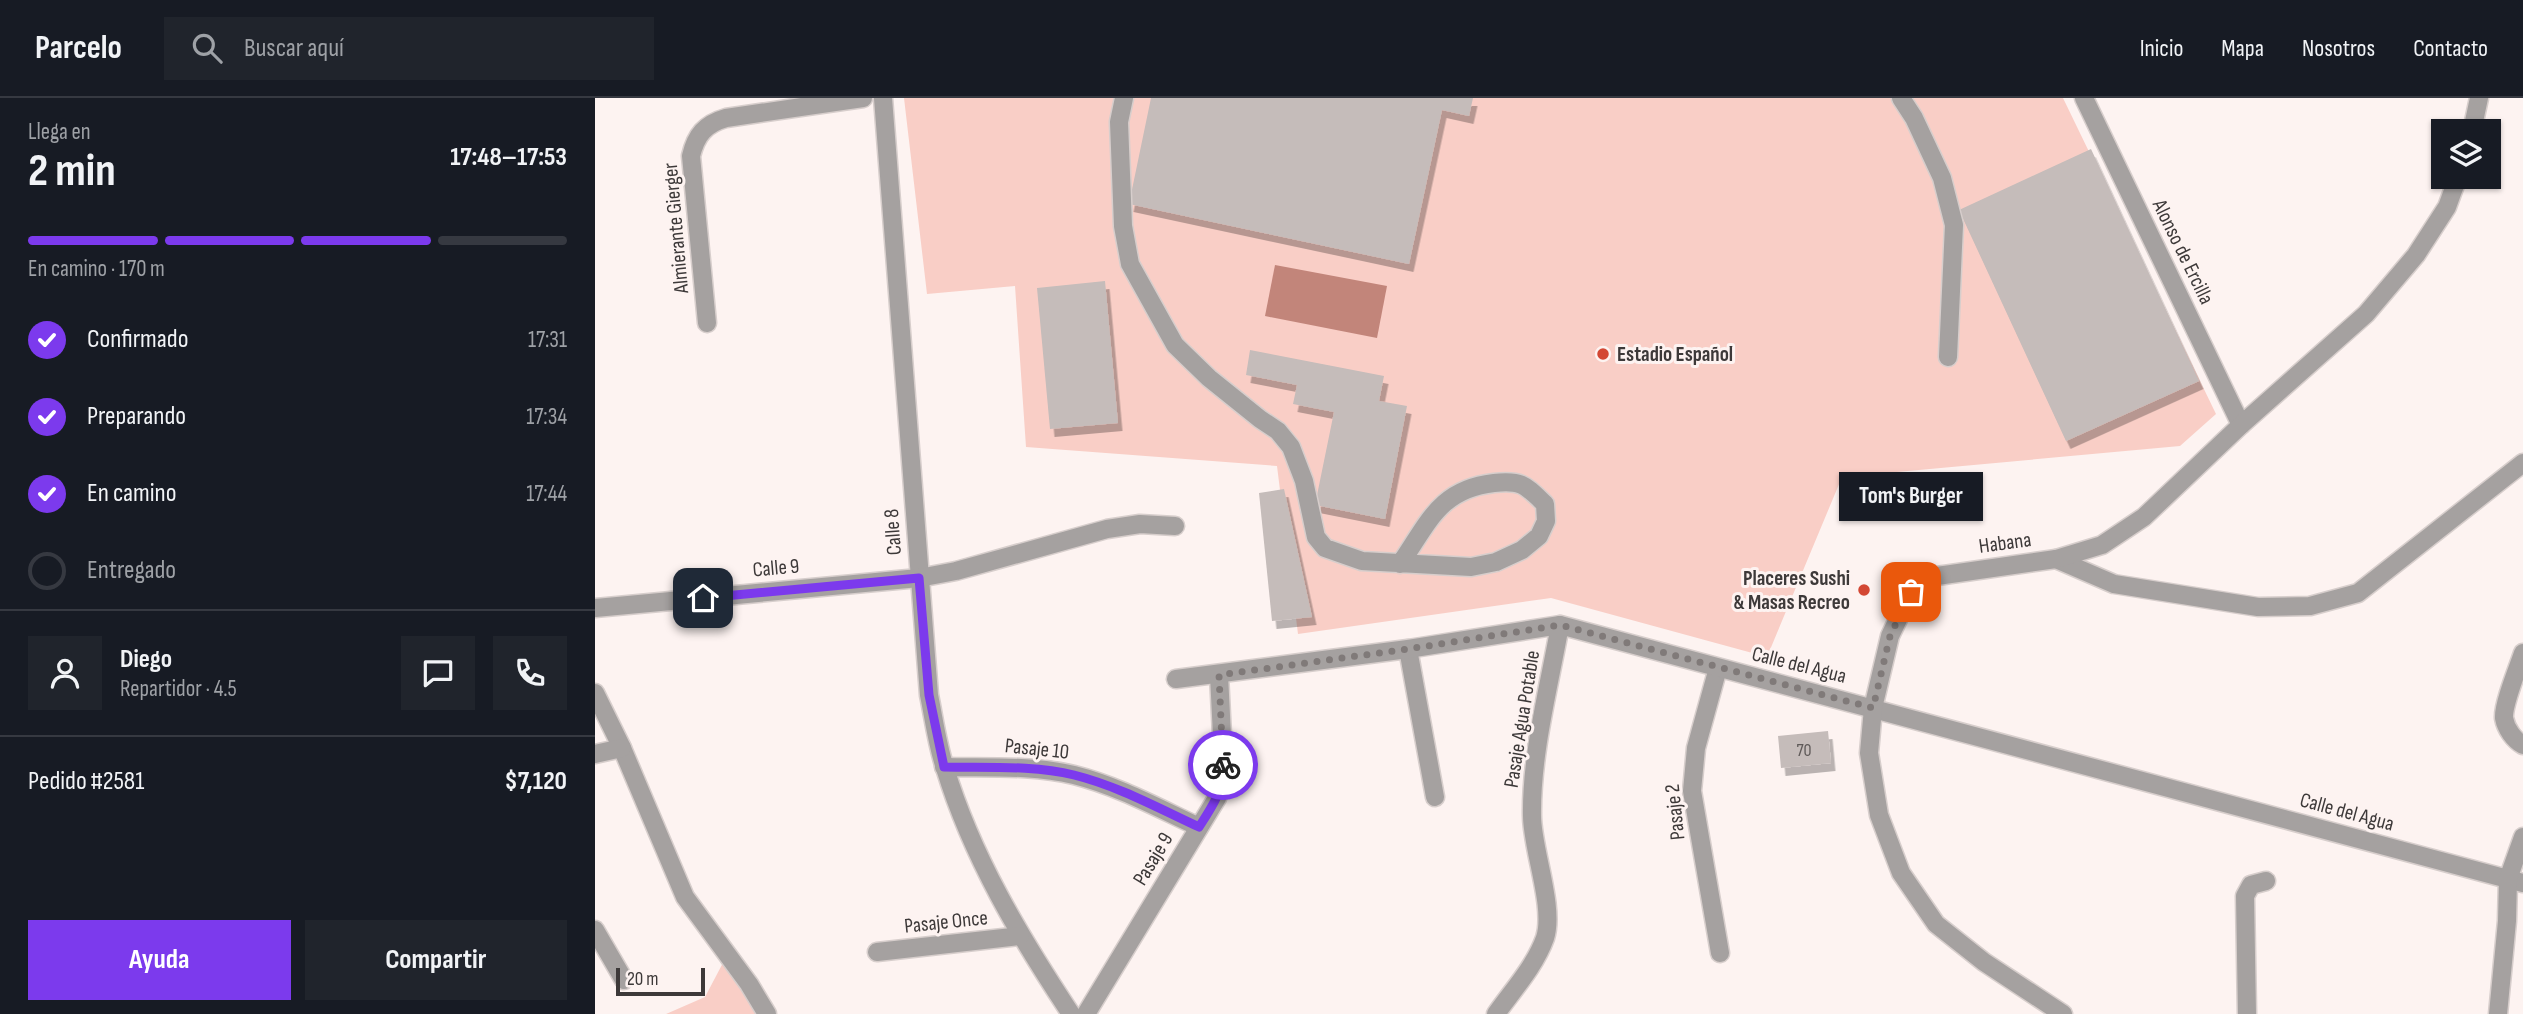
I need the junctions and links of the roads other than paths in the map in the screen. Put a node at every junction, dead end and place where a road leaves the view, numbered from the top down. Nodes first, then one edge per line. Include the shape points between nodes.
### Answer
1 (863, 98) edge
2 (884, 98) edge
3 (1124, 98) edge
4 (1901, 98) edge
5 (2084, 98) edge
6 (2479, 98) edge
7 (2475, 119) edge
8 (2454, 189) edge
9 (707, 323) dead end
10 (1948, 358) dead end
11 (2241, 425) junction
12 (2522, 467) edge
13 (1175, 526) dead end
14 (2056, 558) junction
15 (1400, 564) junction
16 (919, 578) junction
17 (595, 608) edge
18 (1560, 625) junction
19 (1408, 649) junction
20 (2523, 653) edge
21 (1718, 668) junction
22 (1219, 675) junction
23 (1176, 679) dead end
24 (595, 693) edge
25 (1873, 708) junction
26 (2523, 745) edge
27 (622, 748) junction
28 (595, 754) edge
29 (944, 767) junction
30 (1435, 797) dead end
31 (1199, 827) junction
32 (2523, 837) edge
33 (2266, 881) dead end
34 (2516, 881) edge
35 (595, 930) edge
36 (1020, 936) junction
37 (877, 952) dead end
38 (1720, 953) dead end
39 (624, 981) dead end
40 (767, 1014) edge
41 (1071, 1014) edge
42 (1086, 1014) edge
43 (1496, 1014) edge
44 (2063, 1014) edge
45 (2247, 1014) edge
46 (2498, 1014) edge

1 - 9 street, Almierante Gierger via 726,118 702,131 691,156
2 - 16 street, Calle 8
3 - 15 street via 1119,122 1123,226 1130,264 1175,345 1291,447 1316,537 1325,548 1362,561
4 - 10 street via 1942,178 1954,225
5 - 11 street, Alonso de Ercilla
6 - 7 street
8 - 11 street, Habana via 2447,208 2416,255 2365,314
11 - 14 street, Habana via 2144,517 2102,545
12 - 14 street via 2358,593 2310,606 2258,607 2114,584
13 - 16 street via 1140,524 1107,529
14 - 25 street, Habana via 1930,577 1911,592 1890,636
15 - 15 street via 1431,516 1458,492 1511,481 1524,484 1545,504 1546,521 1539,536 1523,550 1496,562 1471,567
16 - 17 street, Calle 9
16 - 29 street, Calle 8 via 929,695
18 - 19 street, Calle del Agua
18 - 21 street, Calle del Agua
18 - 43 street, Pasaje Agua Potable via 1533,791 1546,936
19 - 22 street, Calle del Agua
19 - 30 street
20 - 26 street via 2504,718 2514,740
21 - 25 street, Calle del Agua
21 - 38 street, Pasaje 2 via 1696,748 1692,792
22 - 23 street, Calle del Agua
22 - 31 street, Pasaje 9 via 1224,776
24 - 27 street
25 - 34 street, Calle del Agua
25 - 44 street, Habana via 1869,753 1879,815 1901,873 1936,924
27 - 28 street
27 - 40 street via 685,897
29 - 31 street, Pasaje 10 via 1072,774 1112,786
29 - 36 street, Calle 8 via 974,845
31 - 42 street, Pasaje 9
32 - 34 street
33 - 45 street via 2251,885 2245,896
34 - 46 street via 2507,921
35 - 39 street
36 - 37 street, Pasaje Once
36 - 41 street, Calle 8

